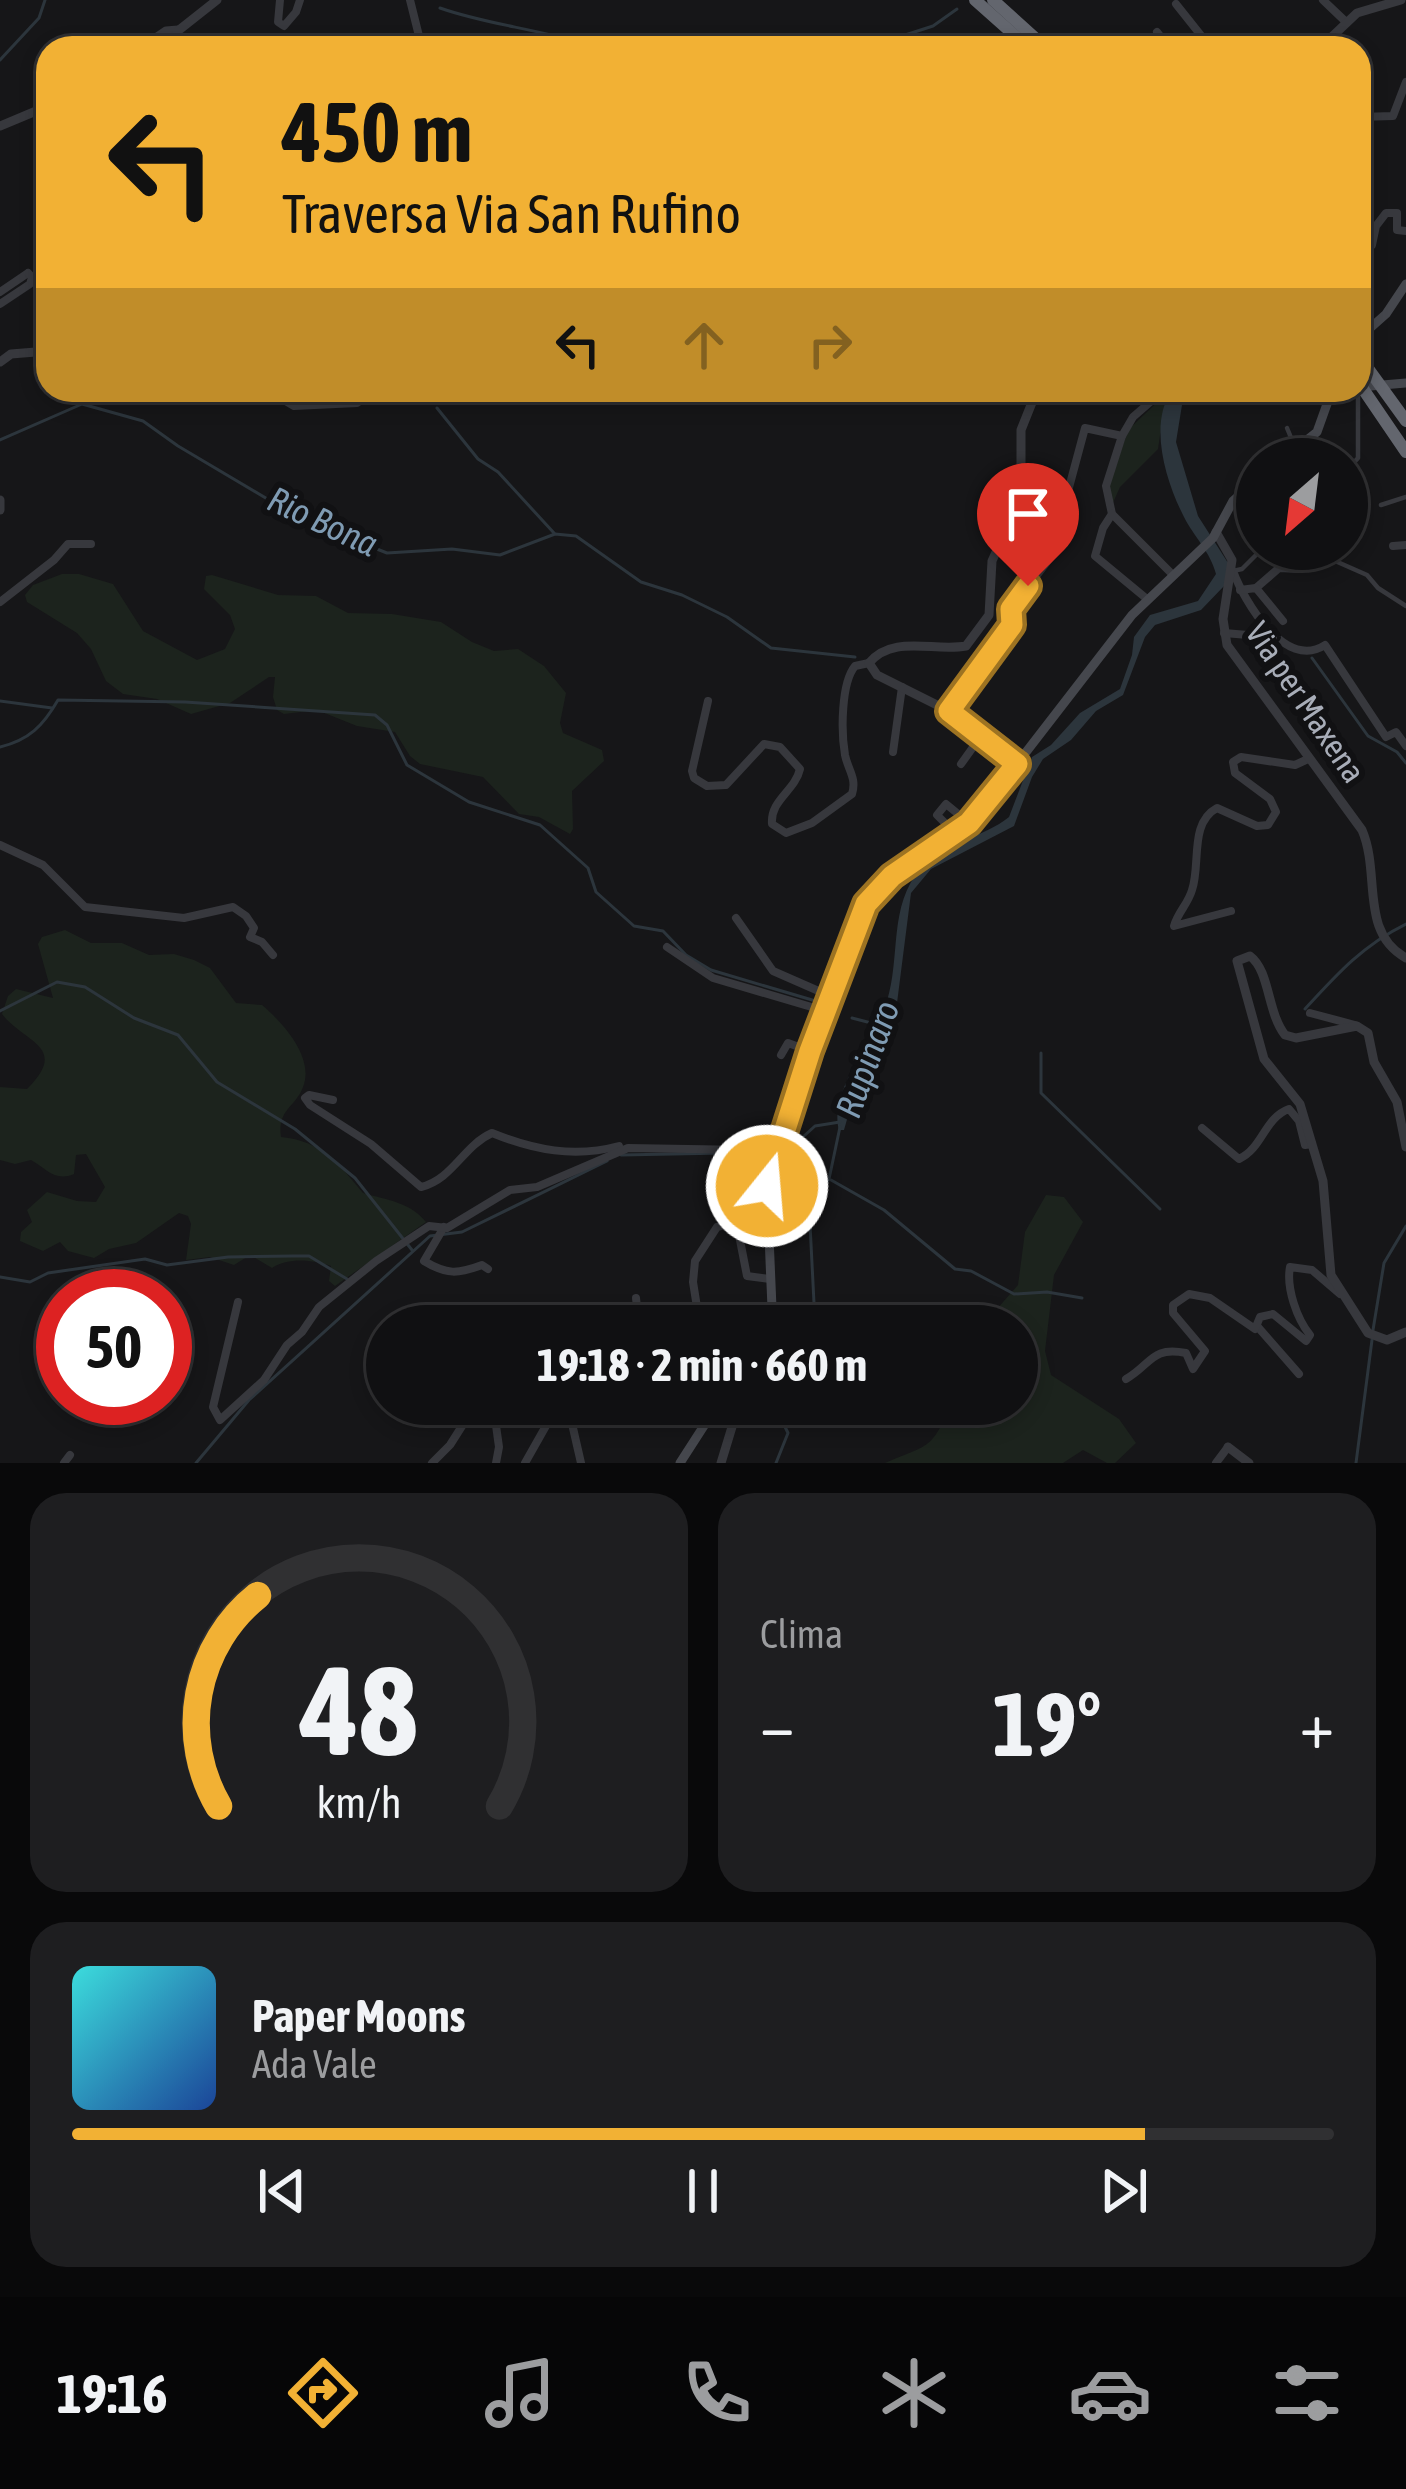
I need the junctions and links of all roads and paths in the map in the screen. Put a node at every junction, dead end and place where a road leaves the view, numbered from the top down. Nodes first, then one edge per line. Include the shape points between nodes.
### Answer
1 (217, 0) edge
2 (280, 0) edge
3 (300, 0) edge
4 (410, 0) edge
5 (975, 0) edge
6 (993, 0) edge
7 (1323, 0) edge
8 (1401, 0) edge
9 (1176, 4) dead end
10 (1345, 20) junction
11 (179, 30) junction
12 (1156, 32) dead end
13 (160, 36) edge
14 (175, 36) edge
15 (419, 36) edge
16 (1016, 36) edge
17 (1033, 36) edge
18 (1159, 36) edge
19 (1201, 36) edge
20 (1331, 36) edge
21 (1406, 82) edge
22 (36, 111) edge
23 (1371, 117) edge
24 (0, 126) edge
25 (1406, 231) edge
26 (1372, 245) dead end
27 (1406, 284) edge
28 (0, 292) edge
29 (0, 304) edge
30 (1371, 327) edge
31 (36, 353) edge
32 (4, 359) edge
33 (1371, 373) edge
34 (1406, 383) edge
35 (1371, 386) edge
36 (285, 402) edge
37 (360, 402) edge
38 (1033, 402) edge
39 (1151, 402) edge
40 (1329, 402) edge
41 (1359, 402) edge
42 (1370, 402) edge
43 (1406, 421) edge
44 (1287, 428) dead end
45 (1122, 436) junction
46 (1294, 438) edge
47 (1307, 438) edge
48 (1358, 438) edge
49 (1406, 452) edge
50 (1406, 497) edge
51 (0, 500) edge
52 (1236, 500) edge
53 (1381, 506) dead end
54 (0, 510) edge
55 (1112, 514) junction
56 (1211, 539) junction
57 (91, 544) dead end
58 (1406, 545) edge
59 (1394, 546) dead end
60 (1238, 570) edge
61 (1277, 570) edge
62 (1356, 570) edge
63 (1233, 571) junction
64 (1173, 575) junction
65 (1256, 588) junction
66 (1240, 590) junction
67 (1147, 599) junction
68 (0, 602) edge
69 (1406, 606) edge
70 (1282, 621) dead end
71 (1224, 633) junction
72 (1280, 638) junction
73 (869, 662) junction
74 (902, 687) junction
75 (708, 701) dead end
76 (949, 711) junction
77 (981, 736) junction
78 (1406, 746) edge
79 (893, 752) dead end
80 (1308, 759) junction
81 (961, 764) dead end
82 (1017, 764) junction
83 (969, 823) junction
84 (956, 833) junction
85 (0, 845) edge
86 (1231, 911) dead end
87 (736, 918) dead end
88 (667, 947) dead end
89 (273, 955) dead end
90 (1406, 958) edge
91 (830, 995) junction
92 (825, 1011) junction
93 (1310, 1013) dead end
94 (1357, 1026) junction
95 (810, 1051) junction
96 (782, 1054) dead end
97 (332, 1100) dead end
98 (1202, 1129) dead end
99 (1312, 1144) junction
100 (628, 1148) junction
101 (1406, 1148) edge
102 (776, 1156) junction
103 (444, 1227) junction
104 (488, 1268) dead end
105 (770, 1279) junction
106 (1340, 1294) junction
107 (636, 1298) dead end
108 (238, 1302) dead end
109 (637, 1305) edge
110 (698, 1305) edge
111 (772, 1305) edge
112 (1258, 1326) junction
113 (1406, 1332) edge
114 (1299, 1374) dead end
115 (1126, 1379) dead end
116 (463, 1425) edge
117 (496, 1425) edge
118 (704, 1425) edge
119 (733, 1425) edge
120 (1228, 1447) joint
121 (432, 1463) edge
122 (496, 1463) edge
123 (525, 1463) edge
124 (581, 1463) edge
125 (680, 1463) edge
126 (722, 1463) edge
127 (1216, 1463) edge
128 (1249, 1463) edge

1 - 11 street
2 - 3 street via 284,26
4 - 15 street
5 - 16 highway
6 - 17 highway
7 - 10 street
8 - 10 street
9 - 19 street
10 - 20 street
11 - 13 street
11 - 14 street
12 - 18 street
21 - 23 street via 1393,116
22 - 24 street
25 - 26 street via 1397,230 1397,213 1386,213
27 - 30 main road
28 - 29 street via 26,273 32,277
31 - 32 street
33 - 43 highway, bridge
34 - 35 main road
36 - 37 street
38 - 73 street via 1021,436 1021,497 992,561 984,626 966,646 905,645
39 - 45 street
40 - 47 main road via 1322,425
41 - 48 street
42 - 49 highway, bridge
44 - 46 street
45 - 55 street via 1106,486
45 - 76 street via 1085,428 1050,559
50 - 53 street
51 - 54 street
52 - 56 main road
55 - 64 street
55 - 67 street via 1095,556
56 - 63 street
56 - 64 main road
57 - 68 street via 68,544
58 - 59 street
60 - 63 street
61 - 65 street
62 - 69 street
63 - 66 street
63 - 71 street, Via per Maxena
64 - 67 main road
65 - 66 street
65 - 70 street
66 - 72 street via 1261,625
67 - 82 main road
71 - 72 street
71 - 80 street, Via per Maxena
72 - 78 street via 1306,650 1324,645 1386,737 1396,732
73 - 74 street
73 - 75 street via 847,676 844,753 852,794 799,830 772,824 772,809 800,769 772,743 726,784 694,778
74 - 76 street
74 - 79 street
76 - 77 street
77 - 81 street
77 - 82 street
80 - 86 street via 1233,762 1235,773 1274,802 1268,825 1217,808 1206,814 1193,889 1174,926
80 - 90 street, Via per Maxena via 1362,830 1379,932
82 - 83 main road
83 - 84 main road
83 - 84 street via 946,804 937,815
84 - 91 main road via 866,904
85 - 89 street via 43,865 85,907 184,918 232,907
87 - 91 street via 773,971
88 - 92 street via 713,977
91 - 92 main road
92 - 95 main road
93 - 94 street
94 - 99 street via 1285,1035 1260,965 1250,956 1237,961 1264,1058 1300,1104
94 - 101 street via 1368,1033 1393,1091
95 - 96 street via 788,1043
95 - 102 main road
97 - 100 street via 305,1098 421,1187 442,1179 492,1133 523,1147
98 - 99 street via 1239,1159 1275,1114 1289,1109 1305,1145
99 - 106 street via 1323,1181 1327,1259
100 - 102 street
100 - 103 street via 510,1190
102 - 105 main road via 765,1203
103 - 104 street via 424,1261 448,1274
103 - 108 street via 429,1226 346,1283 220,1420 214,1407
105 - 110 street via 747,1276 737,1230 717,1227 694,1261
105 - 111 main road
106 - 112 street via 1312,1270 1290,1267 1309,1340 1273,1314
106 - 113 street via 1368,1333 1387,1340
107 - 109 street
112 - 114 street
112 - 115 street via 1189,1294 1173,1312 1202,1344 1202,1357 1193,1369 1186,1353 1168,1350
116 - 121 street
117 - 122 street
118 - 125 main road
119 - 126 street
120 - 127 street
120 - 128 street
123 - 124 street via 562,1407

